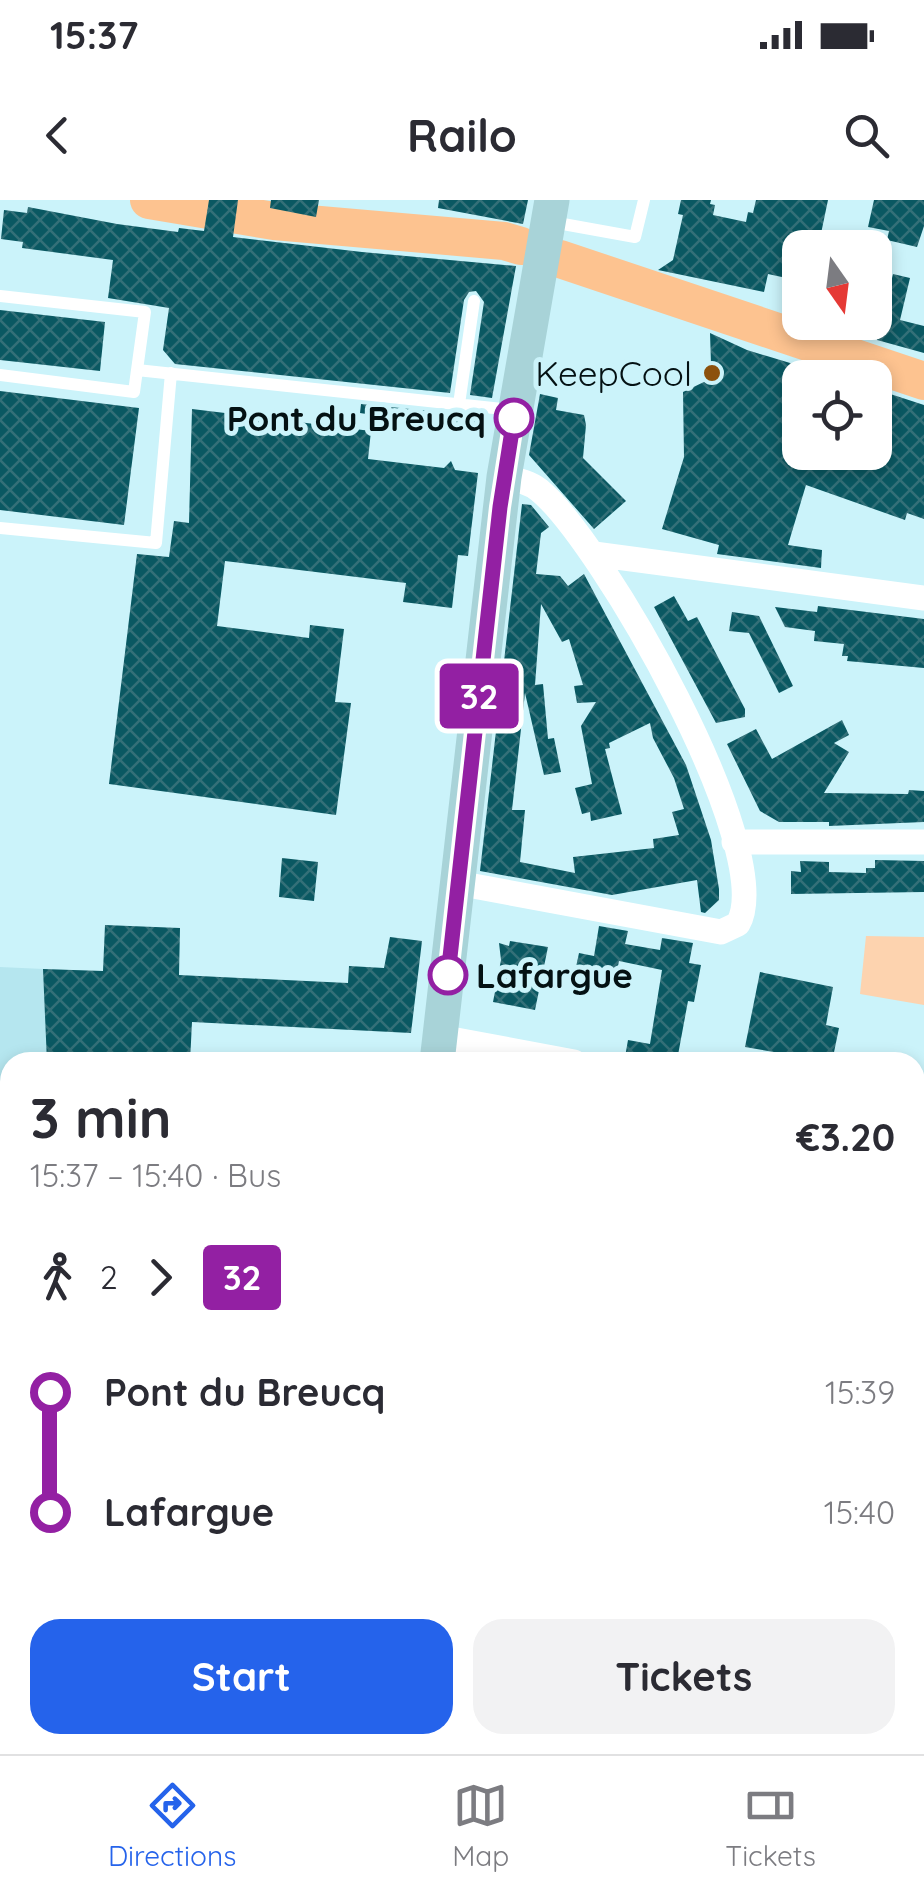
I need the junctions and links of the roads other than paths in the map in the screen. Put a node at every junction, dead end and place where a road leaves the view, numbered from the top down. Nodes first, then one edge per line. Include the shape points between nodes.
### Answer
1 (644, 200) edge
2 (549, 219) edge
3 (0, 296) edge
4 (474, 300) dead end
5 (138, 370) junction
6 (172, 373) junction
7 (0, 375) edge
8 (459, 404) junction
9 (515, 410) junction
10 (504, 477) junction
11 (0, 528) edge
12 (594, 554) junction
13 (924, 598) edge
14 (734, 842) junction
15 (924, 842) edge
16 (457, 883) junction
17 (439, 1050) edge

1 - 2 lane via 636,237
2 - 9 main road
3 - 5 lane via 146,312
4 - 8 lane
5 - 6 lane
5 - 7 lane via 134,392
6 - 8 lane
6 - 11 lane via 156,543
8 - 9 lane
9 - 10 main road
10 - 12 street via 536,488
10 - 16 main road
12 - 13 street
12 - 14 street via 693,729
14 - 15 street
14 - 16 street via 744,908 738,924 721,932
16 - 17 main road

